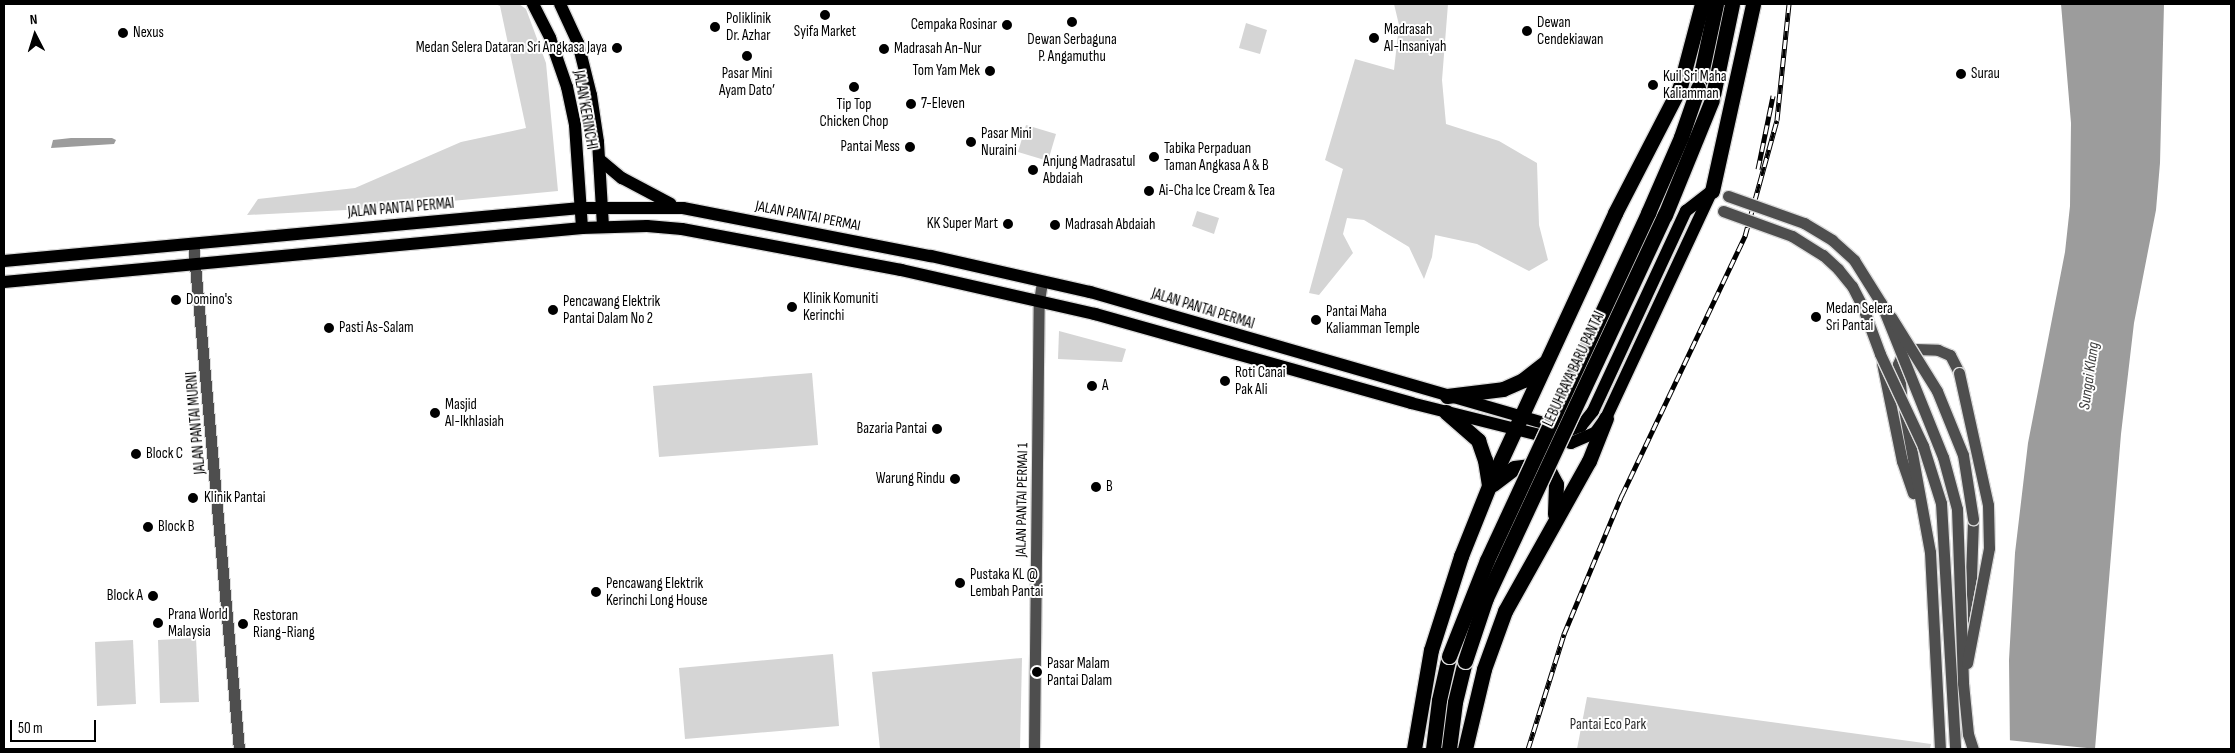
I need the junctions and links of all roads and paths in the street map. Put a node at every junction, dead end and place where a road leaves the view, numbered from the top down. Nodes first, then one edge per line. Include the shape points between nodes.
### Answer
1 (533, 4) edge
2 (560, 4) edge
3 (1702, 4) edge
4 (1716, 4) edge
5 (1732, 4) edge
6 (1753, 4) edge
7 (599, 159) junction
8 (1712, 190) junction
9 (1706, 205) junction
10 (581, 208) junction
11 (603, 208) junction
12 (683, 208) junction
13 (603, 227) junction
14 (582, 228) junction
15 (193, 243) junction
16 (4, 261) edge
17 (196, 263) junction
18 (1042, 281) junction
19 (4, 282) edge
20 (1039, 301) junction
21 (1881, 303) junction
22 (1880, 354) junction
23 (1546, 362) junction
24 (1447, 396) junction
25 (1446, 412) junction
26 (1606, 418) junction
27 (1518, 424) junction
28 (1570, 430) junction
29 (1579, 441) junction
30 (1582, 471) junction
31 (1490, 486) junction
32 (1555, 520) junction
33 (1926, 528) junction
34 (1963, 683) junction
35 (239, 749) edge
36 (1034, 749) edge
37 (1414, 749) edge
38 (1433, 749) edge
39 (1449, 749) edge
40 (1465, 749) edge
41 (1940, 749) edge
42 (1955, 749) edge
43 (1973, 749) edge

1 - 10 main road, JALAN KERINCHI via 550,38 567,87 574,125
2 - 7 main road, JALAN KERINCHI via 578,43 588,84
3 - 23 highway via 1680,87 1615,213
4 - 38 highway, LEBUHRAYA BARU PANTAI, bridge via 1698,88 1656,196 1480,576 1449,656
5 - 39 highway, LEBUHRAYA BARU PANTAI, bridge via 1712,100 1665,215 1486,598 1454,702
6 - 8 highway
7 - 11 main road, JALAN KERINCHI
7 - 12 main road via 642,190
8 - 9 main road
8 - 21 street, bridge via 1804,223 1832,240 1854,260
8 - 28 main road via 1686,212 1593,411 1580,426
9 - 22 street, bridge via 1792,236 1823,255 1852,286
9 - 26 main road
10 - 11 main road, JALAN PANTAI PERMAI
10 - 14 main road, JALAN KERINCHI
10 - 15 main road, JALAN PANTAI PERMAI
11 - 12 main road, JALAN PANTAI PERMAI
11 - 13 main road, JALAN KERINCHI
12 - 18 main road, JALAN PANTAI PERMAI
13 - 14 main road, JALAN PANTAI PERMAI
13 - 20 main road, JALAN PANTAI PERMAI via 656,227 736,237
14 - 17 main road, JALAN PANTAI PERMAI
15 - 16 main road, JALAN PANTAI PERMAI
15 - 17 street, JALAN PANTAI MURNI
17 - 19 main road, JALAN PANTAI PERMAI
17 - 35 street, JALAN PANTAI MURNI
18 - 20 street, JALAN PANTAI PERMAI 1
18 - 24 main road, JALAN PANTAI PERMAI via 1090,292
20 - 25 main road, JALAN PANTAI PERMAI
20 - 36 street, JALAN PANTAI PERMAI 1
21 - 34 street, bridge via 1943,457 1956,509
21 - 42 street, bridge via 1910,342 1937,391 1963,455 1973,519 1969,638
22 - 33 street, bridge via 1902,461
22 - 42 street, bridge via 1923,446 1941,503
23 - 24 highway via 1523,380 1503,389
23 - 27 highway
24 - 27 main road, JALAN PANTAI PERMAI
25 - 27 main road, JALAN PANTAI PERMAI
25 - 31 highway via 1478,440
26 - 29 main road via 1595,433
26 - 30 highway via 1599,441
27 - 28 main road, JALAN PANTAI PERMAI
27 - 29 main road, JALAN PANTAI PERMAI via 1566,442
27 - 31 highway
28 - 29 main road
29 - 30 main road via 1583,449
30 - 32 highway
31 - 32 highway via 1514,468 1539,465 1549,471 1556,484
31 - 37 highway via 1441,614 1423,686
32 - 40 highway via 1515,590 1494,637
33 - 34 street, bridge via 1898,379 1898,364 1903,353 1929,348 1950,355 1959,373 1988,506 1989,548 1982,599
33 - 41 street via 1931,564
34 - 43 street, bridge via 1968,734

